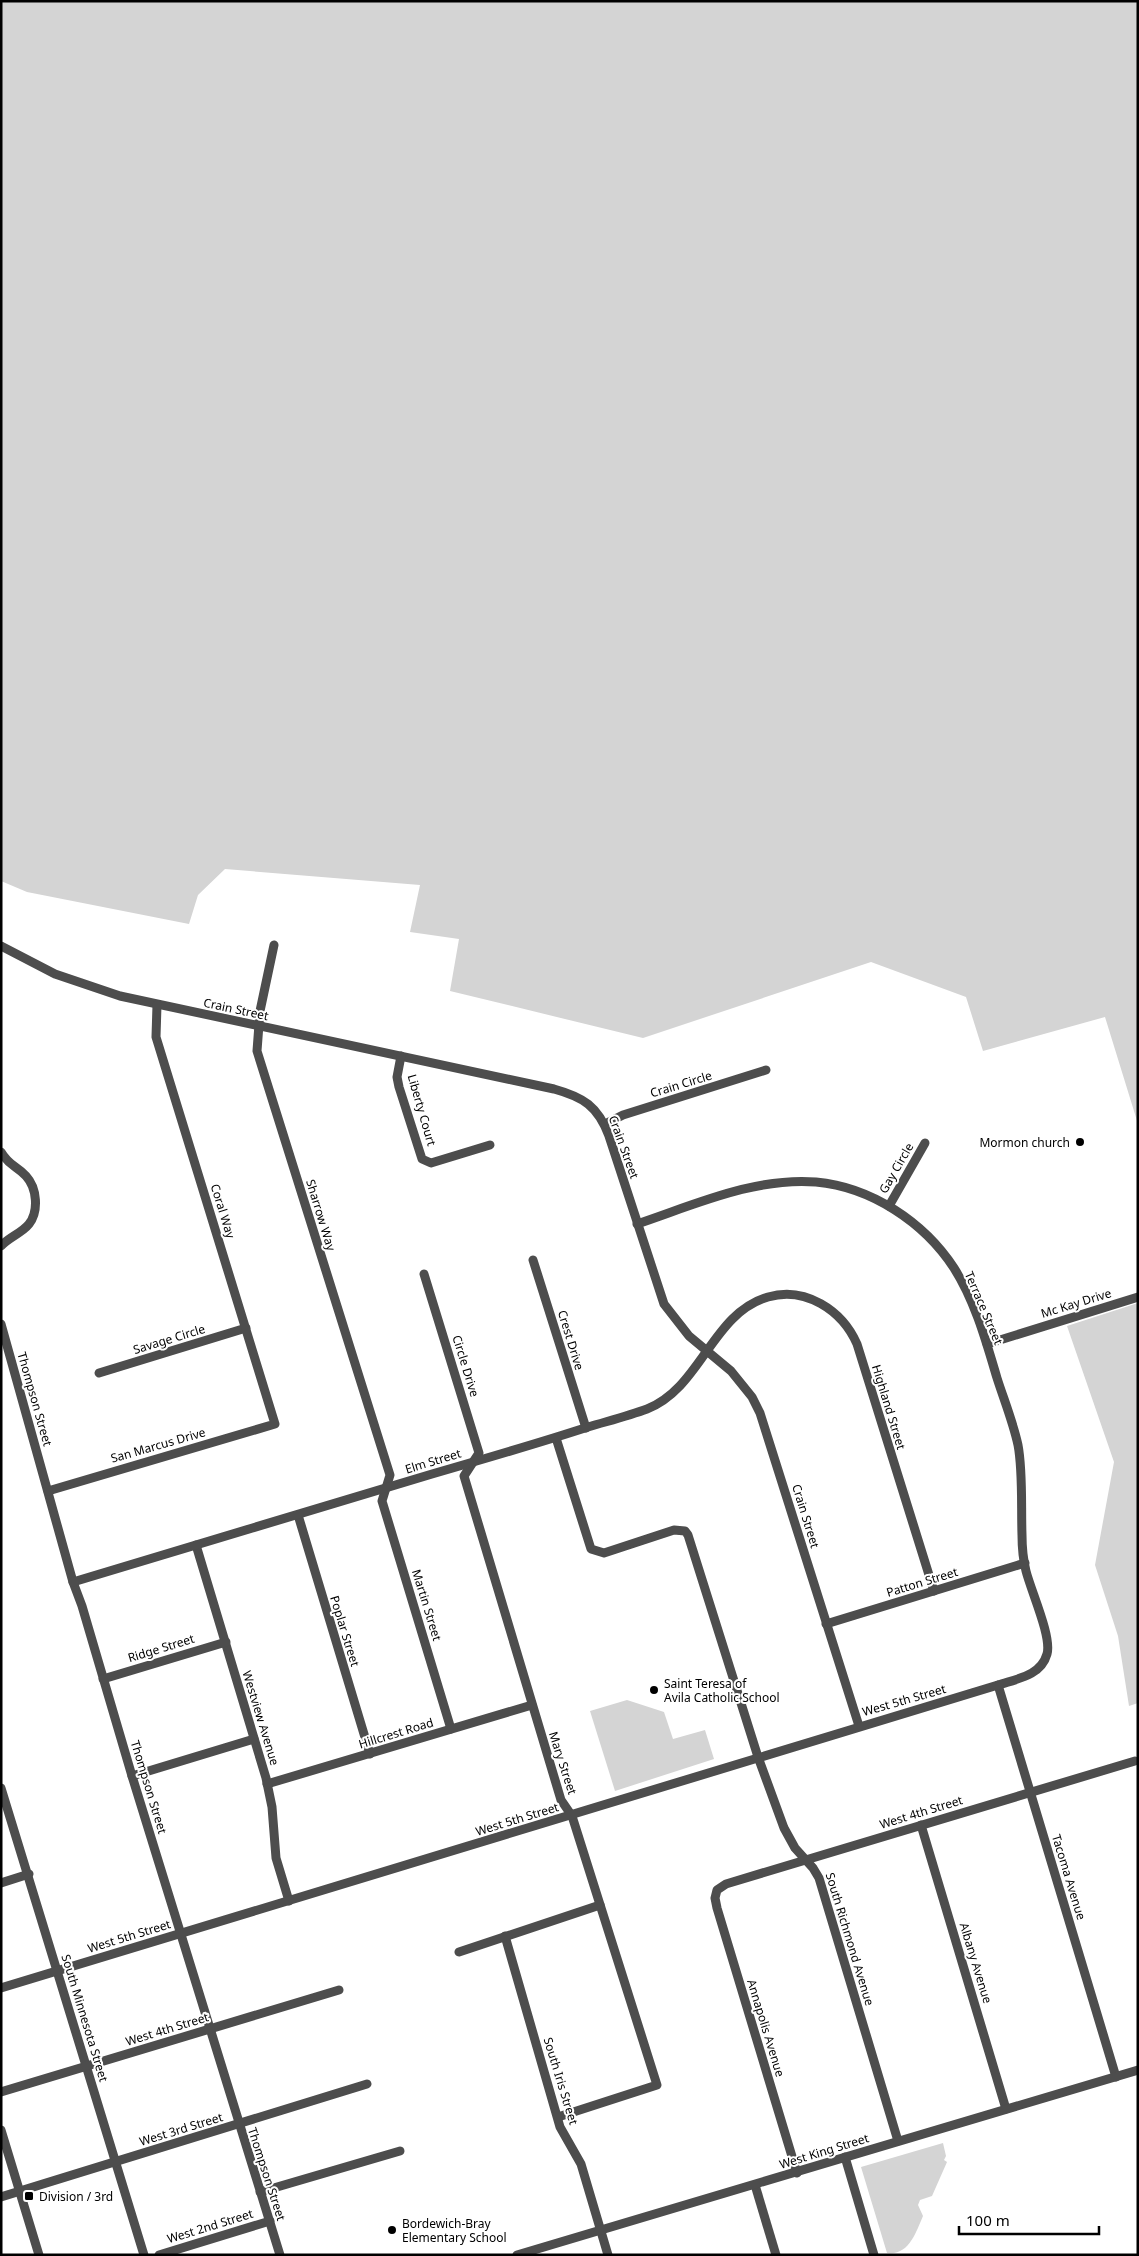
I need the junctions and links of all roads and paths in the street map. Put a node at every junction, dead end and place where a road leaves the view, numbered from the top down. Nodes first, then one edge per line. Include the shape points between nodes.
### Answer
1 (274, 945) dead end
2 (1, 946) edge
3 (157, 1005) junction
4 (258, 1026) junction
5 (400, 1056) junction
6 (766, 1070) dead end
7 (605, 1124) junction
8 (925, 1143) dead end
9 (490, 1145) dead end
10 (1, 1152) edge
11 (888, 1206) junction
12 (637, 1224) junction
13 (1, 1246) edge
14 (533, 1260) dead end
15 (424, 1274) dead end
16 (1138, 1297) edge
17 (760, 1300) joint
18 (1, 1324) edge
19 (246, 1328) junction
20 (987, 1344) junction
21 (708, 1351) junction
22 (99, 1373) dead end
23 (275, 1424) joint
24 (586, 1428) junction
25 (556, 1438) junction
26 (471, 1463) junction
27 (385, 1488) junction
28 (48, 1491) junction
29 (298, 1515) junction
30 (196, 1545) junction
31 (1025, 1563) junction
32 (73, 1582) junction
33 (934, 1591) junction
34 (826, 1624) junction
35 (226, 1642) junction
36 (1037, 1670) joint
37 (103, 1679) junction
38 (998, 1685) junction
39 (532, 1705) junction
40 (859, 1726) junction
41 (451, 1729) junction
42 (254, 1739) junction
43 (370, 1754) junction
44 (758, 1757) junction
45 (1135, 1761) dead end
46 (132, 1776) junction
47 (267, 1784) junction
48 (1, 1788) edge
49 (1031, 1792) junction
50 (572, 1816) junction
51 (921, 1825) junction
52 (806, 1860) junction
53 (29, 1874) junction
54 (1, 1882) edge
55 (717, 1890) joint
56 (289, 1900) junction
57 (600, 1905) junction
58 (182, 1933) junction
59 (505, 1936) junction
60 (458, 1952) dead end
61 (58, 1970) junction
62 (1, 1988) edge
63 (339, 1990) dead end
64 (210, 2029) junction
65 (87, 2066) junction
66 (1138, 2070) edge
67 (1116, 2077) junction
68 (367, 2084) dead end
69 (1, 2092) edge
70 (1006, 2109) junction
71 (558, 2117) junction
72 (238, 2124) junction
73 (1, 2130) edge
74 (898, 2141) junction
75 (400, 2151) dead end
76 (845, 2157) junction
77 (115, 2162) junction
78 (796, 2173) junction
79 (755, 2185) junction
80 (20, 2192) junction
81 (260, 2192) junction
82 (1, 2197) edge
83 (270, 2221) junction
84 (600, 2231) junction
85 (39, 2255) edge
86 (144, 2255) edge
87 (159, 2255) edge
88 (280, 2255) edge
89 (517, 2255) edge
90 (608, 2255) edge
91 (776, 2255) edge
92 (874, 2255) edge

1 - 4 street, Sharrow Way
2 - 3 street, Crain Street via 80,984
3 - 4 street, Crain Street
3 - 19 street, Coral Way via 156,1037
4 - 5 street, Crain Street
4 - 27 street, Sharrow Way via 256,1051 390,1475
5 - 7 street, Crain Street via 575,1095 597,1111
5 - 9 street, Liberty Court via 397,1078 422,1159 431,1163
6 - 7 street, Crain Circle via 623,1115
7 - 12 street, Crain Street
8 - 11 street, Gay Circle
10 - 13 street via 7,1162 27,1176 36,1195 30,1223
11 - 12 street, Terrace Street via 846,1188 816,1182 780,1183 754,1186
11 - 20 street, Terrace Street via 916,1225 939,1247 965,1288
12 - 21 street, Crain Street via 664,1304 689,1336
14 - 24 street, Crest Drive
15 - 26 street, Circle Drive via 479,1452
16 - 20 street, Mc Kay Drive
17 - 21 street, Elm Street via 738,1313
17 - 33 street, Highland Street via 789,1294 809,1299 824,1305 851,1330
18 - 28 street, Thompson Street
19 - 22 street, Savage Circle
19 - 23 street, Coral Way
20 - 31 street, Terrace Street via 1018,1446
21 - 24 street, Elm Street via 683,1383 659,1404
21 - 34 street, Crain Street via 731,1371 752,1397 760,1413
23 - 28 street, San Marcus Drive
24 - 25 street, Elm Street
25 - 26 street, Elm Street
25 - 44 street, South Richmond Avenue via 592,1549 604,1553 674,1530 685,1531 688,1535
26 - 27 street, Elm Street
26 - 39 street, Mary Street via 464,1476
27 - 29 street, Elm Street
27 - 41 street, Martin Street via 382,1501
28 - 32 street, Thompson Street
29 - 30 street, Elm Street
29 - 43 street, Poplar Street
30 - 32 street, Elm Street
30 - 35 street, Westview Avenue
31 - 33 street, Patton Street
31 - 36 street, Terrace Street via 1048,1646 1047,1655
32 - 37 street, Thompson Street
33 - 34 street, Patton Street
34 - 40 street, Crain Street
35 - 37 street, Ridge Street
35 - 42 street, Westview Avenue
36 - 38 street, West 5th Street
37 - 46 street, Thompson Street
38 - 40 street, West 5th Street
38 - 49 street, Tacoma Avenue
39 - 41 street, Hillcrest Road
39 - 50 street, Mary Street via 560,1800
40 - 44 street, West 5th Street
41 - 43 street, Hillcrest Road
42 - 46 street
42 - 47 street, Westview Avenue
43 - 47 street, Hillcrest Road
44 - 50 street, West 5th Street
44 - 52 street, South Richmond Avenue via 784,1828
45 - 49 street, West 4th Street
46 - 58 street, Thompson Street
47 - 56 street, Westview Avenue via 276,1858
48 - 53 street, South Minnesota Street
49 - 51 street, West 4th Street
49 - 67 street, Tacoma Avenue
50 - 56 street, West 5th Street
50 - 57 street, Mary Street
51 - 52 street, West 4th Street
51 - 70 street, Albany Avenue
52 - 55 street, West 4th Street via 726,1884
52 - 74 street, South Richmond Avenue via 819,1878
53 - 54 street
53 - 61 street, South Minnesota Street
55 - 78 street, Annapolis Avenue via 717,1908
56 - 58 street, West 5th Street
57 - 59 street
57 - 71 street, Mary Street via 658,2085
58 - 61 street, West 5th Street
58 - 64 street, Thompson Street
59 - 60 street
59 - 71 street, South Iris Street
61 - 62 street, West 5th Street
61 - 65 street, South Minnesota Street
63 - 64 street, West 4th Street
64 - 65 street, West 4th Street
64 - 72 street, Thompson Street
65 - 69 street, West 4th Street
65 - 77 street, South Minnesota Street
66 - 67 street, West King Street
67 - 70 street, West King Street
68 - 72 street, West 3rd Street
70 - 74 street, West King Street
71 - 84 street, South Iris Street via 580,2164
72 - 77 street, West 3rd Street
72 - 81 street, Thompson Street
73 - 80 street
74 - 76 street, West King Street
75 - 81 street
76 - 78 street, West King Street
76 - 92 street
77 - 80 street, West 3rd Street
77 - 86 street, South Minnesota Street
78 - 79 street, West King Street
79 - 84 street, West King Street
79 - 91 street
80 - 82 street, West 3rd Street
80 - 85 street
81 - 83 street, Thompson Street
83 - 87 street, West 2nd Street
83 - 88 street, Thompson Street
84 - 89 street, West King Street
84 - 90 street, South Iris Street

